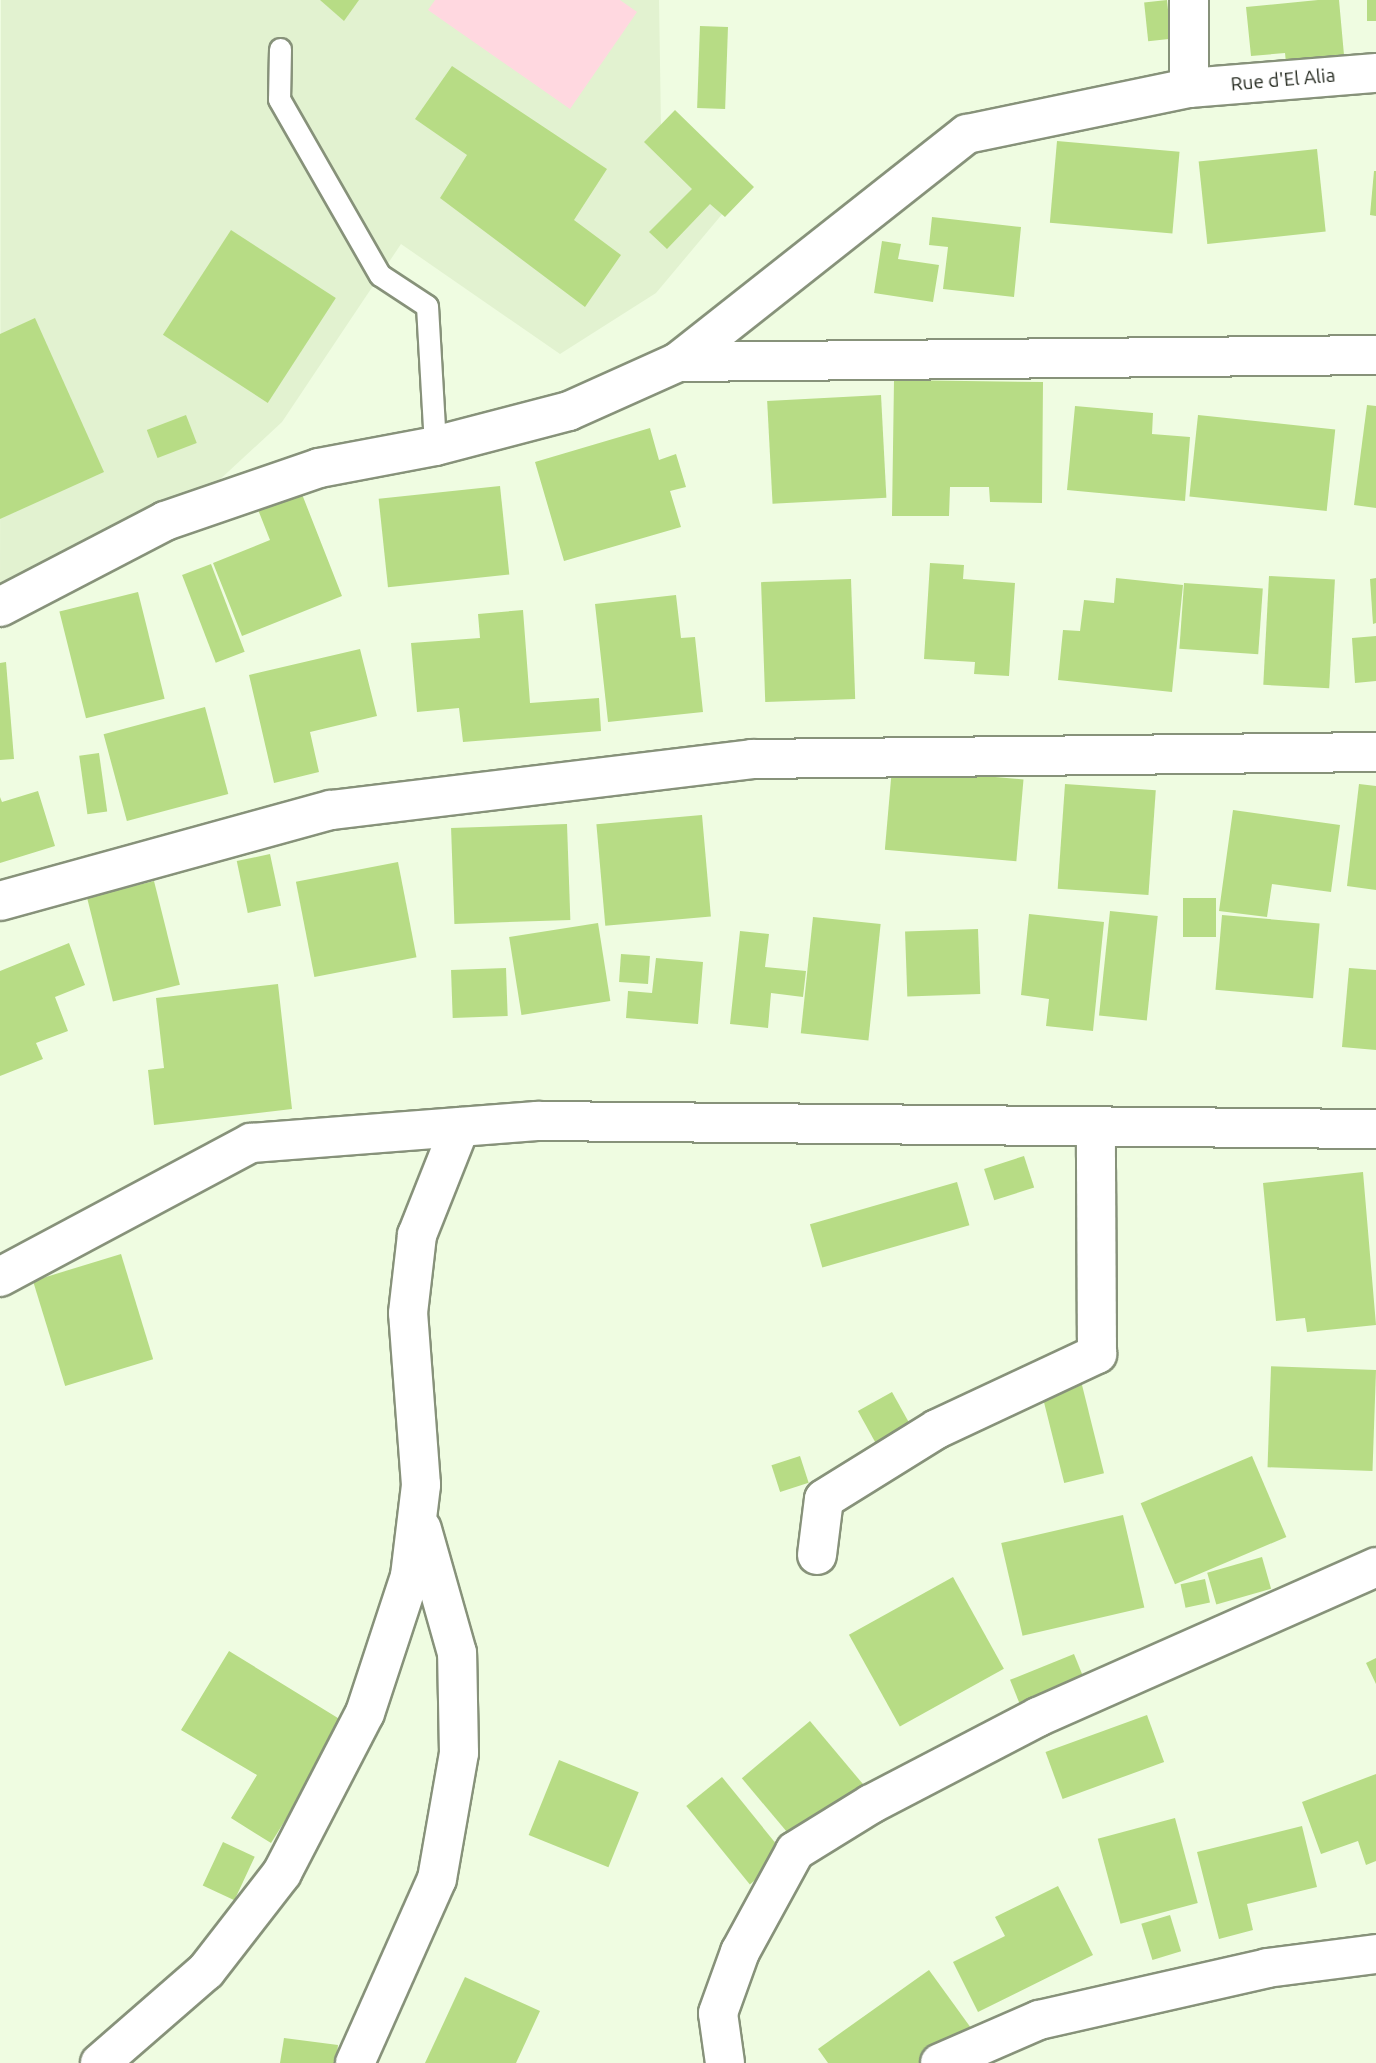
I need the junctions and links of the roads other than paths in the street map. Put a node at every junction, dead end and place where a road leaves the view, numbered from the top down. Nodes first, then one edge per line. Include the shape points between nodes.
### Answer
1 (1189, 0) edge
2 (280, 49) dead end
3 (1376, 73) edge
4 (1189, 88) junction
5 (1376, 355) edge
6 (678, 362) junction
7 (435, 446) junction
8 (0, 607) edge
9 (1376, 752) edge
10 (0, 901) edge
11 (1096, 1126) junction
12 (460, 1127) junction
13 (1376, 1129) edge
14 (0, 1277) edge
15 (418, 1513) junction
16 (817, 1555) dead end
17 (1376, 1567) edge
18 (1376, 1954) edge
19 (100, 2063) edge
20 (355, 2063) edge
21 (725, 2063) edge
22 (940, 2063) edge

1 - 4 street
2 - 7 lane via 279,99 380,275 427,306
3 - 4 street, Rue d'El Alia
4 - 6 street, Rue d'El Alia via 967,134
5 - 6 street
6 - 7 street via 569,411
7 - 8 street via 319,468 165,521
9 - 10 street via 752,759 331,810
11 - 12 street via 537,1122
11 - 13 street
11 - 16 street via 1097,1354 937,1429 824,1499
12 - 14 street via 251,1143
12 - 15 street via 417,1235 408,1313 421,1485
15 - 19 street via 410,1576 365,1713 282,1873 206,1971
15 - 20 street via 457,1653 459,1753 437,1878
17 - 21 street via 1038,1717 871,1804 795,1852 740,1952 719,2013
18 - 22 street via 1267,1968 1040,2020

